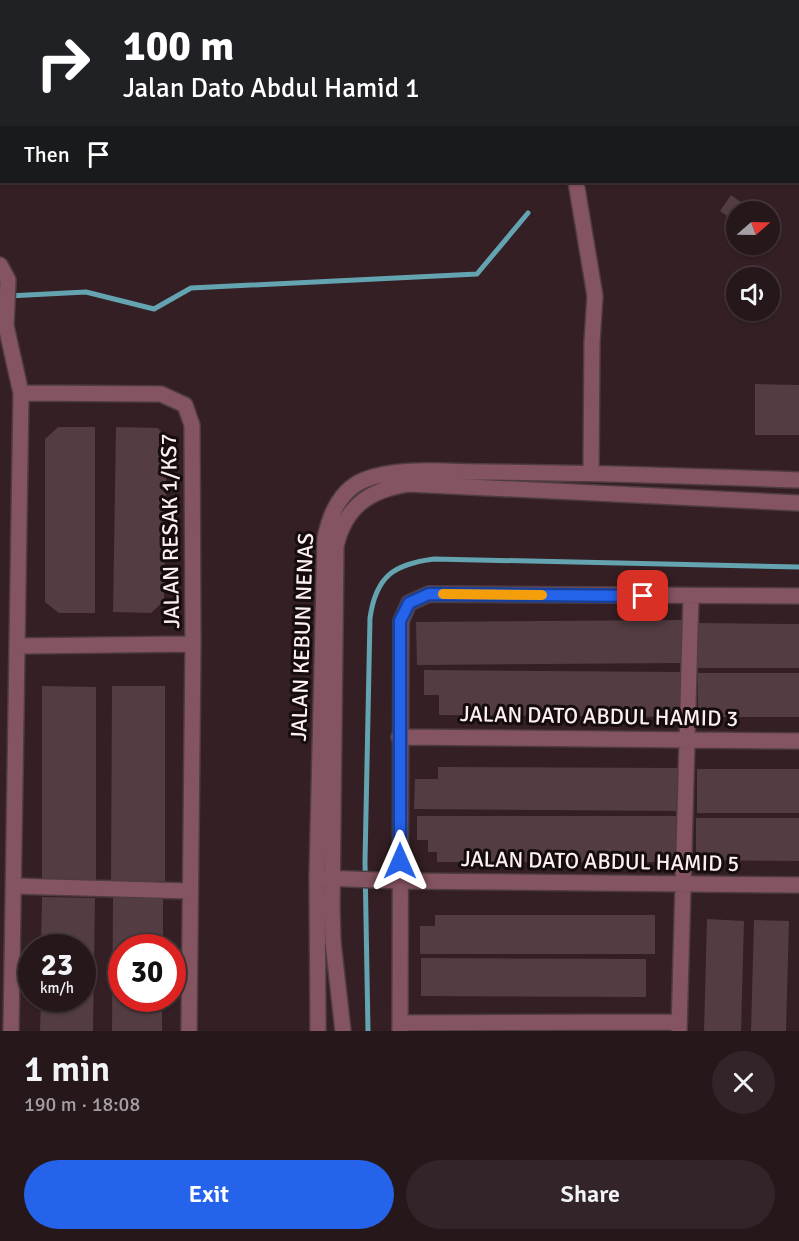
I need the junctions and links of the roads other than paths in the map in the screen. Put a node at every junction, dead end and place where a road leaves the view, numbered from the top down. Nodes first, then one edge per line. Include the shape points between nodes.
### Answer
1 (576, 183) edge
2 (0, 266) edge
3 (7, 361) edge
4 (21, 393) junction
5 (570, 473) junction
6 (591, 473) junction
7 (799, 480) edge
8 (570, 492) junction
9 (799, 503) edge
10 (690, 596) junction
11 (799, 596) edge
12 (193, 644) junction
13 (18, 646) junction
14 (399, 737) junction
15 (687, 740) junction
16 (799, 741) edge
17 (333, 848) junction
18 (325, 878) junction
19 (367, 880) junction
20 (400, 881) junction
21 (684, 884) junction
22 (799, 885) edge
23 (14, 886) junction
24 (189, 891) junction
25 (332, 906) junction
26 (400, 1027) edge
27 (679, 1027) edge
28 (11, 1031) edge
29 (189, 1031) edge
30 (318, 1031) edge
31 (344, 1031) edge

1 - 6 street via 596,296
2 - 3 street via 8,280
3 - 4 street
4 - 12 street, JALAN RESAK 1/KS7 via 161,394 186,405 192,425
4 - 13 street
5 - 6 street, JALAN KEBUN NENAS
5 - 8 street
5 - 18 street, JALAN KEBUN NENAS via 382,475 363,480 338,502 329,518 325,538
6 - 7 street, JALAN KEBUN NENAS
8 - 9 street, JALAN KEBUN NENAS
8 - 17 street, JALAN KEBUN NENAS via 408,484 369,495 347,516 336,546
10 - 11 street
10 - 14 street via 429,594 409,603 400,621
10 - 15 street
12 - 13 street
12 - 24 street, JALAN RESAK 1/KS7
13 - 23 street
14 - 15 street, JALAN DATO ABDUL HAMID 3
14 - 20 street
15 - 16 street, JALAN DATO ABDUL HAMID 3
15 - 21 street
17 - 18 street, JALAN KEBUN NENAS
17 - 19 street via 348,873
18 - 19 street, JALAN DATO ABDUL HAMID 5
18 - 25 street, JALAN KEBUN NENAS
18 - 30 street, JALAN KEBUN NENAS
19 - 20 street, JALAN DATO ABDUL HAMID 5
19 - 25 street via 348,888
20 - 21 street, JALAN DATO ABDUL HAMID 5
20 - 26 street
21 - 22 street, JALAN DATO ABDUL HAMID 5
21 - 27 street
23 - 24 street
23 - 28 street
24 - 29 street, JALAN RESAK 1/KS7
25 - 31 street, JALAN KEBUN NENAS
26 - 27 street

